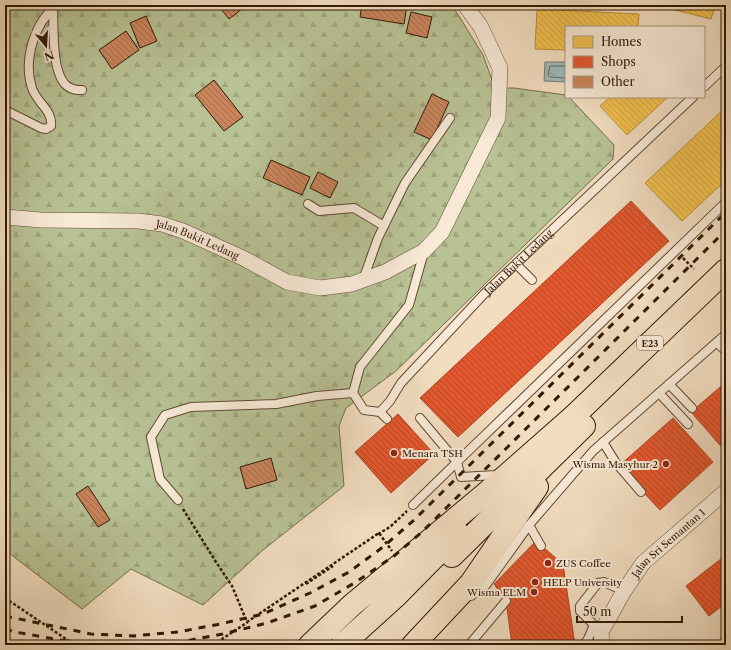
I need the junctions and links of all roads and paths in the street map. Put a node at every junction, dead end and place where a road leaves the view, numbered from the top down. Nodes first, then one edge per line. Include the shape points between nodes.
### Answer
1 (465, 5) edge
2 (55, 7) edge
3 (726, 66) edge
4 (705, 86) edge
5 (82, 90) dead end
6 (692, 98) edge
7 (5, 110) edge
8 (450, 118) dead end
9 (726, 202) edge
10 (308, 204) dead end
11 (5, 217) edge
12 (384, 226) junction
13 (424, 251) junction
14 (675, 251) junction
15 (516, 264) junction
16 (694, 270) dead end
17 (726, 270) edge
18 (363, 280) junction
19 (532, 280) dead end
20 (726, 289) edge
21 (726, 334) edge
22 (717, 343) junction
23 (726, 352) edge
24 (669, 384) junction
25 (353, 393) junction
26 (659, 393) junction
27 (692, 408) dead end
28 (380, 412) junction
29 (420, 418) dead end
30 (387, 419) dead end
31 (579, 421) junction
32 (688, 424) dead end
33 (603, 442) junction
34 (457, 462) junction
35 (726, 491) edge
36 (641, 492) dead end
37 (178, 500) joint
38 (413, 505) joint
39 (529, 525) junction
40 (379, 533) junction
41 (541, 546) dead end
42 (393, 553) dead end
43 (624, 591) junction
44 (5, 598) edge
45 (506, 601) dead end
46 (437, 619) junction
47 (248, 622) junction
48 (599, 634) edge
49 (75, 645) edge
50 (213, 645) edge
51 (310, 645) edge
52 (342, 645) edge
53 (362, 645) edge
54 (413, 645) edge
55 (469, 645) edge
56 (584, 645) edge

1 - 13 street, Jalan Bukit Ledang via 481,27 500,68 498,118 442,232
2 - 5 lane via 58,71 67,86 74,90
2 - 7 lane via 39,26 32,45 29,67 32,90 52,119 50,126 46,129 41,128
3 - 4 lane
6 - 15 lane, Jalan Bukit Ledang
8 - 12 lane via 405,183
9 - 14 lane
10 - 12 lane via 319,211 354,208
11 - 18 street, Jalan Bukit Ledang via 162,224 236,255 287,282 320,288
12 - 18 lane
13 - 18 street, Jalan Bukit Ledang via 385,272
13 - 25 lane, Jalan Bukit Ledang via 409,305 360,367
14 - 16 path
14 - 34 lane
15 - 19 lane
15 - 28 lane, Jalan Bukit Ledang via 484,294 401,383
17 - 31 main road, E23
20 - 31 main road, E23
21 - 22 lane
22 - 23 lane
22 - 24 lane
24 - 26 lane
24 - 27 lane
25 - 28 lane via 364,410
25 - 37 lane via 317,396 276,404 191,407 165,415 151,437 160,479
26 - 32 lane
26 - 33 lane
28 - 30 lane
29 - 34 lane
31 - 34 lane via 496,475 462,477
31 - 46 main road via 471,583
31 - 51 main road via 484,495 358,600
31 - 52 main road
31 - 53 main road
33 - 36 lane via 616,463
33 - 39 lane
34 - 38 lane
35 - 43 street, Jalan Sri Semantan 1 via 643,563
37 - 47 path via 232,586
38 - 40 path via 390,527
39 - 41 lane
39 - 46 lane via 486,585
40 - 42 path
40 - 47 path via 317,578
43 - 48 street, Jalan Sri Semantan 1
43 - 48 lane via 604,582 598,583 580,606 580,611
44 - 49 path
45 - 55 lane
46 - 54 main road
47 - 50 path
48 - 56 lane via 588,639

